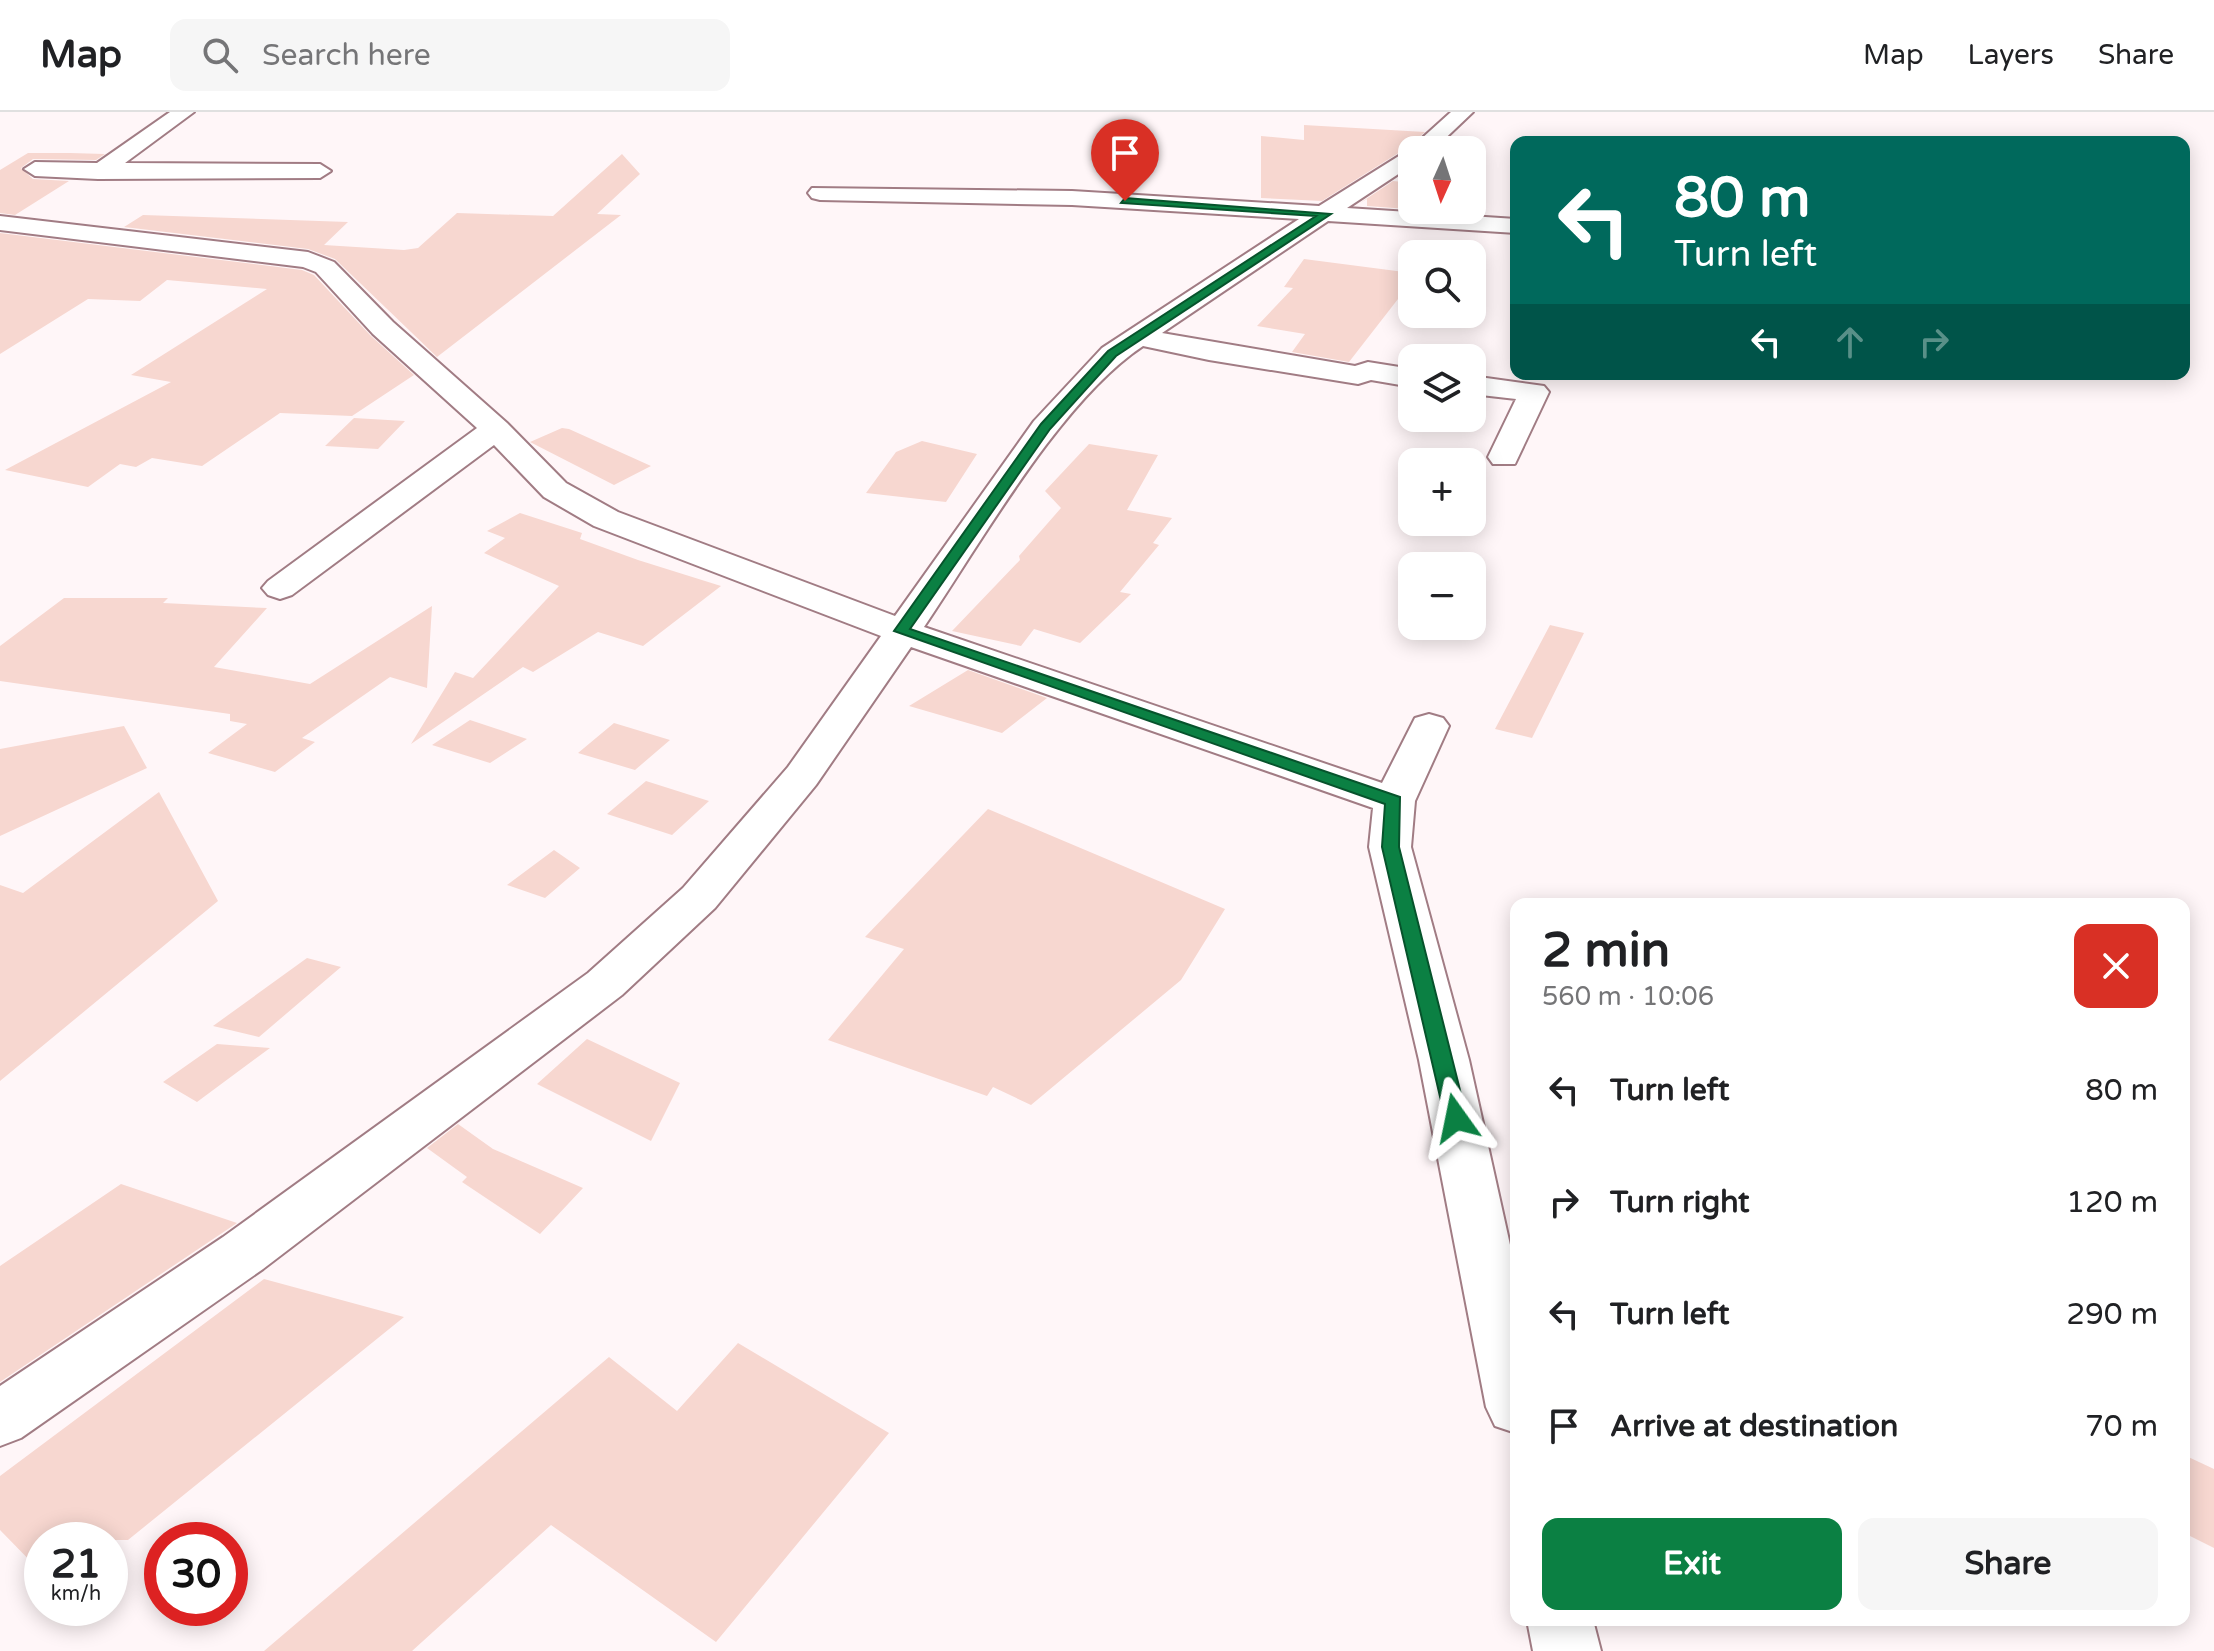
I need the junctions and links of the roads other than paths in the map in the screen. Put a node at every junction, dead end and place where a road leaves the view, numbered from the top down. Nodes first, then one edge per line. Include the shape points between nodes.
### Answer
1 (184, 112) edge
2 (1463, 112) edge
3 (1436, 136) edge
4 (1398, 165) edge
5 (35, 169) dead end
6 (103, 170) junction
7 (320, 171) dead end
8 (66, 191) dead end
9 (820, 193) dead end
10 (41, 206) dead end
11 (1326, 214) junction
12 (4, 226) edge
13 (1510, 226) edge
14 (1141, 337) junction
15 (1398, 376) edge
16 (1486, 387) edge
17 (496, 429) junction
18 (1504, 457) dead end
19 (280, 588) dead end
20 (901, 631) junction
21 (1429, 726) dead end
22 (1394, 801) junction
23 (1510, 1378) edge
24 (0, 1419) edge
25 (1561, 1626) edge
26 (1567, 1651) edge

1 - 6 street
2 - 3 street
4 - 11 street
5 - 6 street
6 - 7 street
6 - 8 street
9 - 11 street via 1072,198
10 - 12 street
11 - 13 street
11 - 14 street
12 - 17 street via 308,260 325,267 383,328
14 - 15 street via 1355,375 1368,371
14 - 20 street via 1112,354 1045,427
16 - 18 street via 1534,392
17 - 19 street
17 - 20 street via 555,490 606,519
20 - 22 street
20 - 24 street via 802,776 699,898 605,984 243,1253
21 - 22 street
22 - 23 street via 1390,847 1444,1060
25 - 26 street

